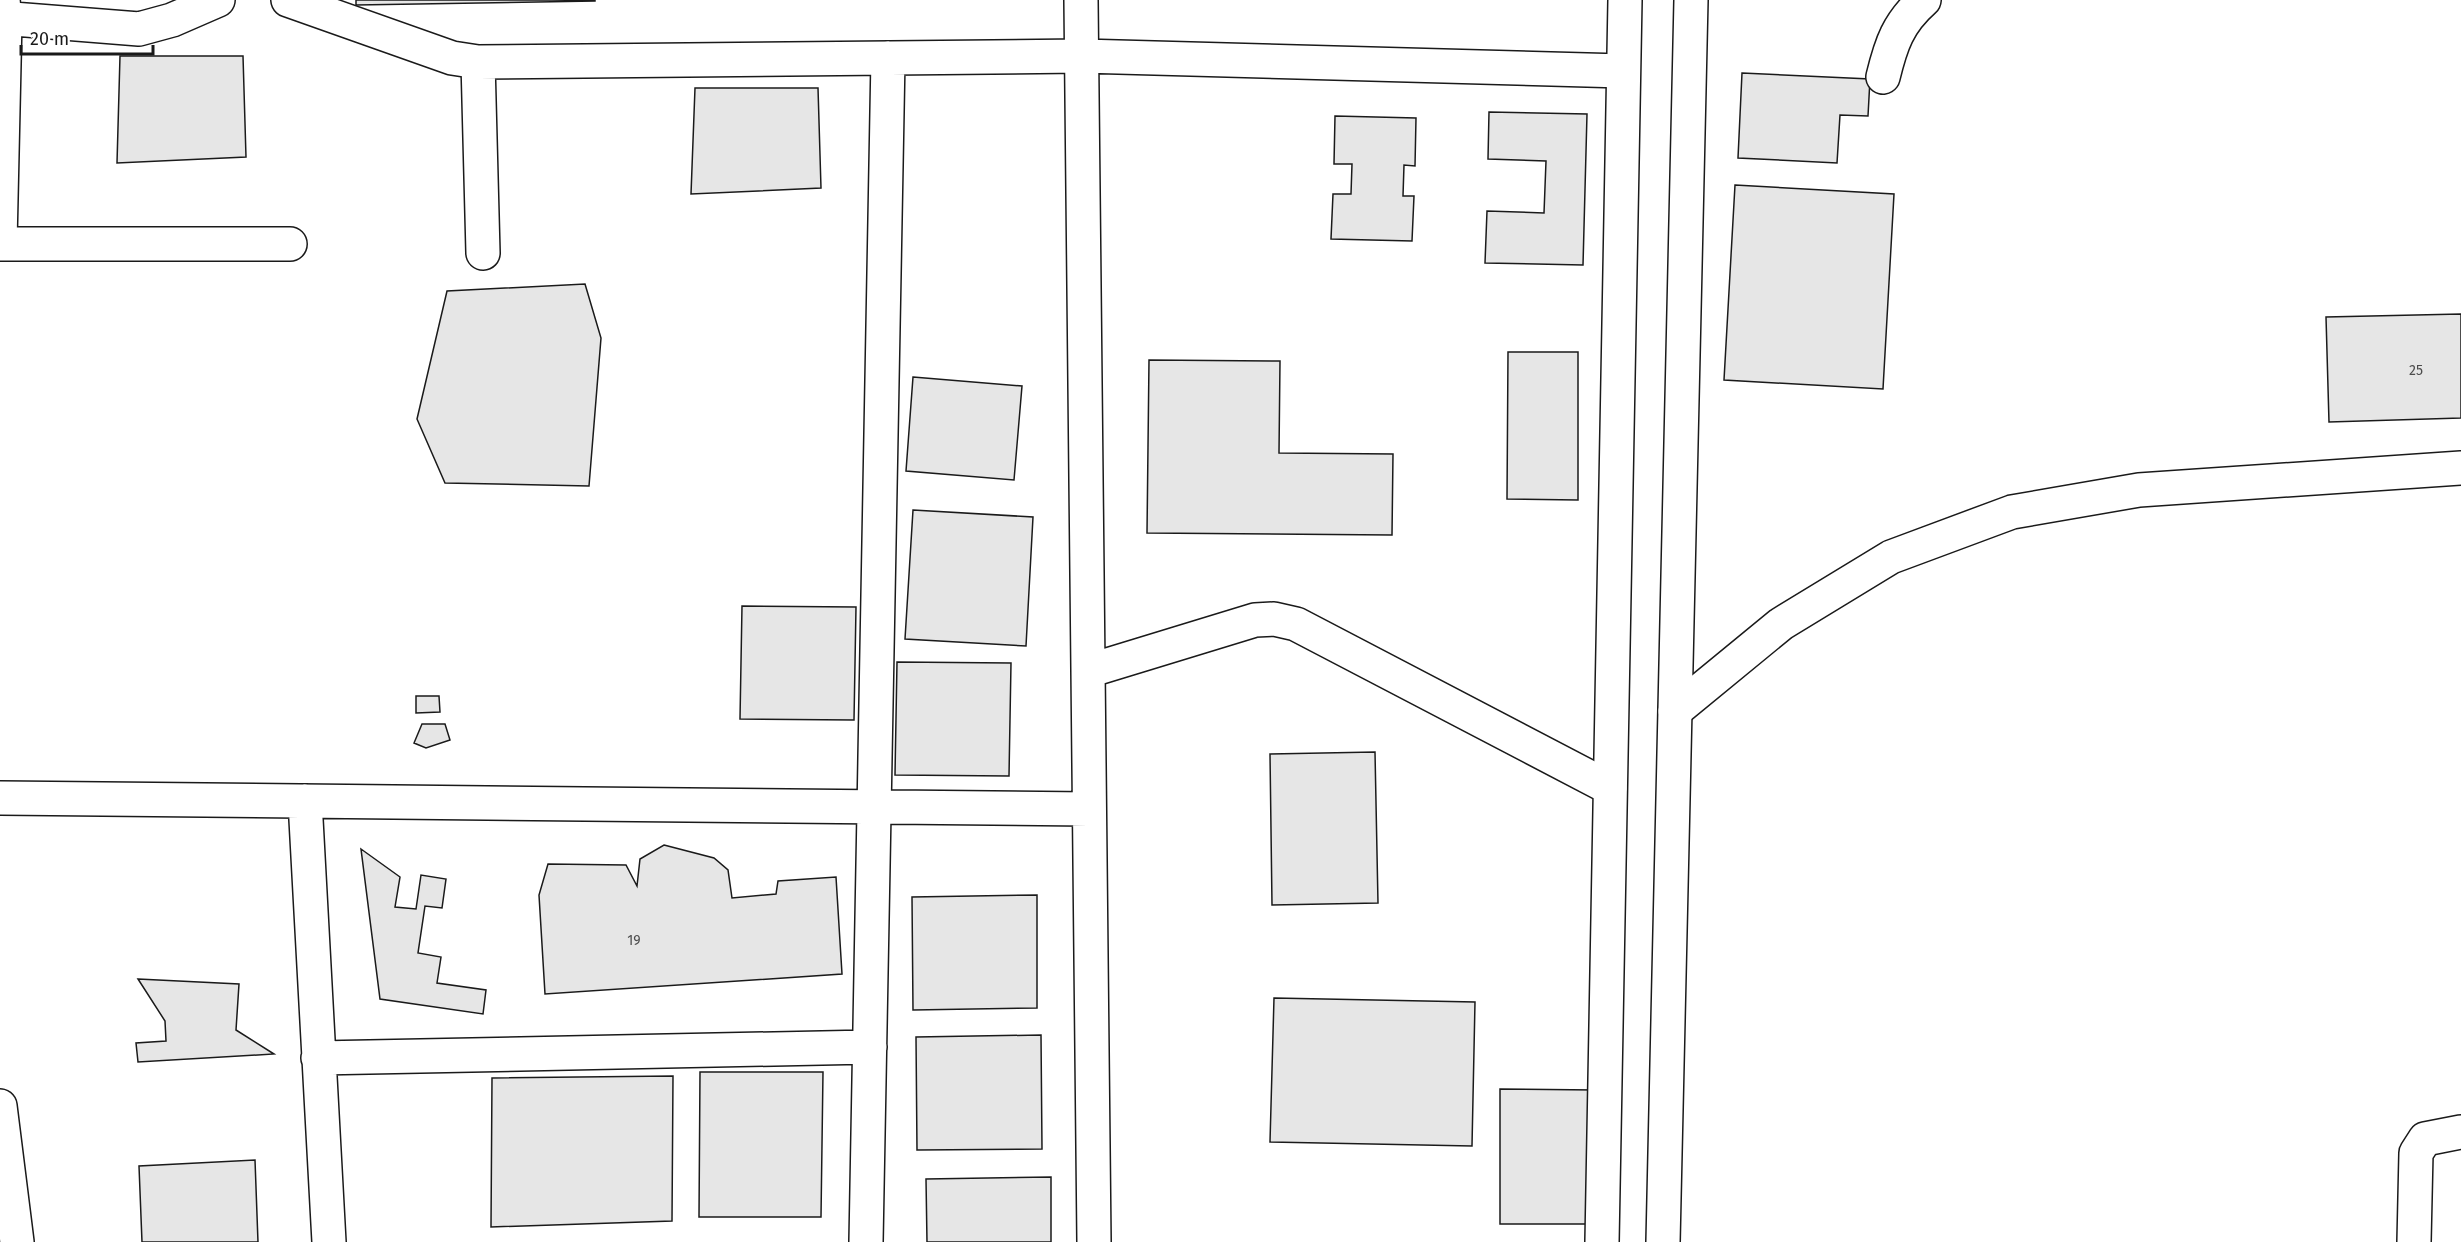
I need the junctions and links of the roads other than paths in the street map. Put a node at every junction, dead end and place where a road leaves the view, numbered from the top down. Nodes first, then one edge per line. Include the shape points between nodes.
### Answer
1 (218, 0) edge
2 (288, 0) edge
3 (1081, 0) edge
4 (1625, 0) edge
5 (1691, 0) edge
6 (1924, 0) edge
7 (3, 12) edge
8 (1082, 56) junction
9 (888, 58) junction
10 (478, 62) junction
11 (1623, 71) junction
12 (1884, 77) dead end
13 (0, 243) edge
14 (290, 244) dead end
15 (483, 253) dead end
16 (2461, 468) edge
17 (1088, 671) junction
18 (1675, 711) junction
19 (1610, 788) junction
20 (0, 798) edge
21 (305, 801) junction
22 (874, 808) junction
23 (1089, 809) junction
24 (870, 1047) junction
25 (318, 1058) junction
26 (0, 1106) edge
27 (2461, 1132) edge
28 (17, 1242) edge
29 (329, 1242) edge
30 (866, 1242) edge
31 (1094, 1242) edge
32 (1602, 1242) edge
33 (1663, 1242) edge
34 (2414, 1242) edge

1 - 7 street via 140,29
2 - 10 street via 452,58
3 - 8 street
4 - 11 street
5 - 18 street
6 - 12 street via 1909,13 1891,43
7 - 13 street
8 - 9 street
8 - 11 street
8 - 17 street
9 - 10 street
9 - 22 street
10 - 15 street
11 - 19 street
13 - 14 street
16 - 18 street via 2139,490 2012,512 1891,557 1781,624
17 - 19 street via 1255,620 1296,624
17 - 23 street
18 - 33 street
19 - 32 street
20 - 21 street
21 - 22 street
21 - 25 street
22 - 23 street
22 - 24 street
23 - 31 street
24 - 25 street
24 - 30 street
25 - 29 street
26 - 28 street
27 - 34 street via 2425,1139 2416,1153

